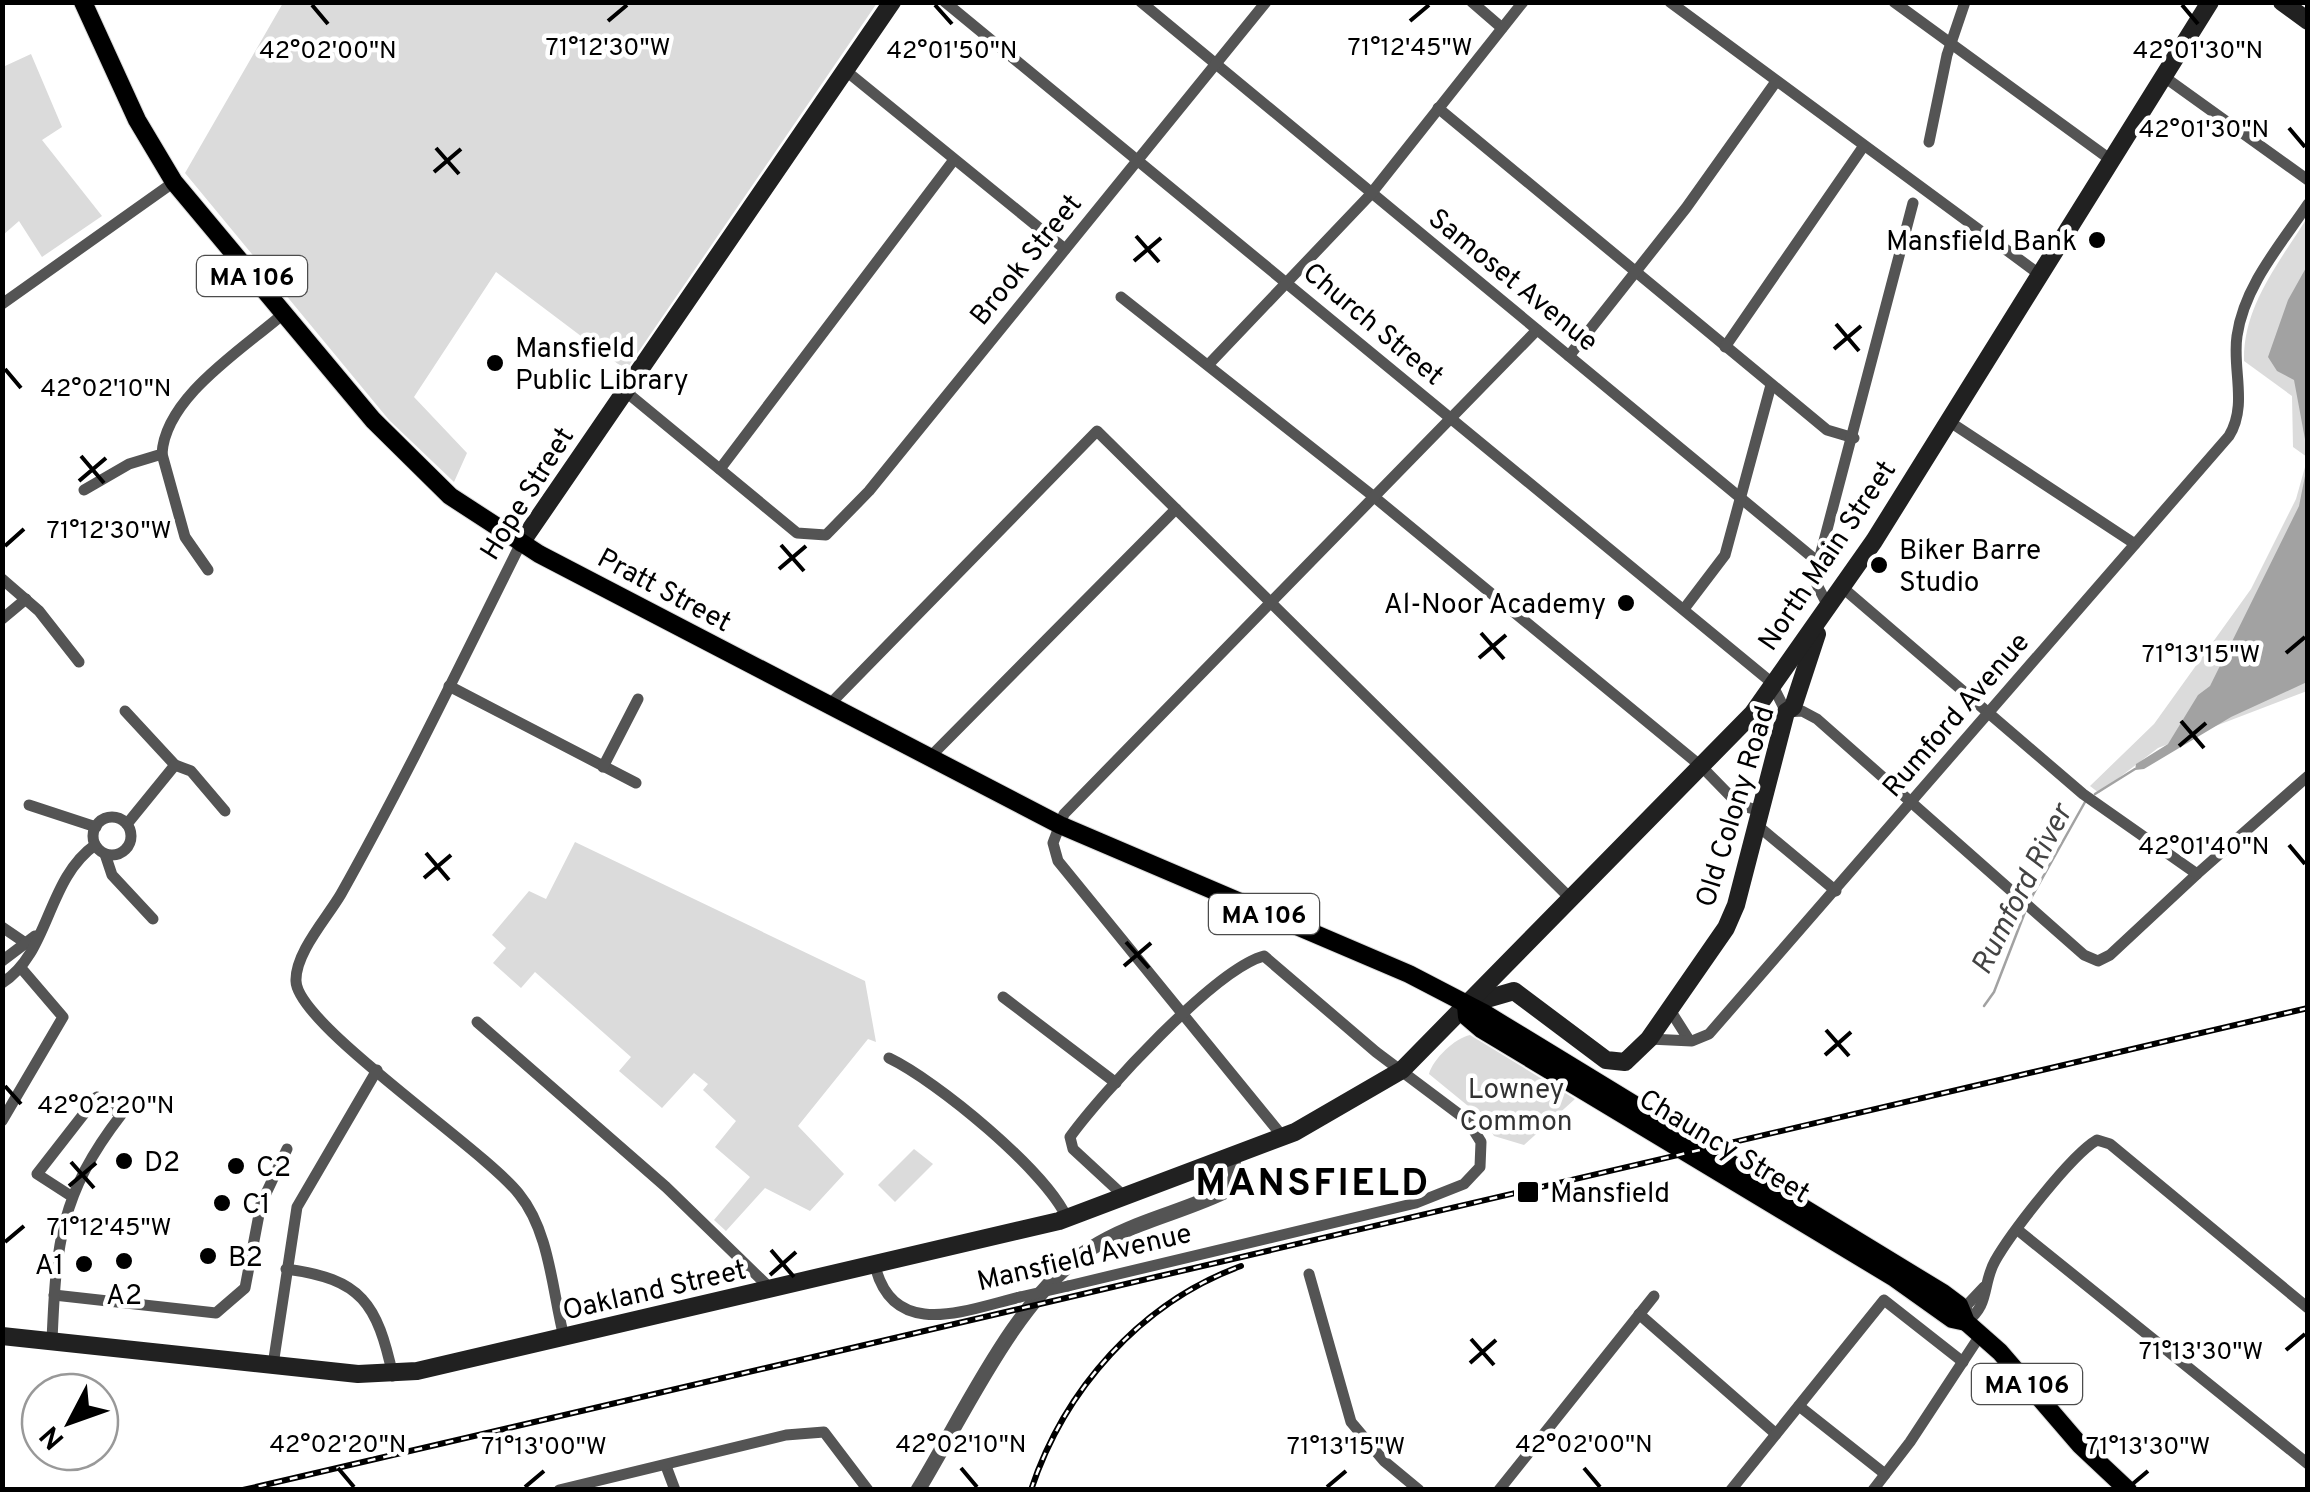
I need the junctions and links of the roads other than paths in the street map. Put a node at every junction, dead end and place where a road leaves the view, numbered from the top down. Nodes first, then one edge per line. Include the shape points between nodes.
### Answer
1 (82, 2) edge
2 (892, 2) edge
3 (945, 2) edge
4 (1141, 2) edge
5 (1266, 2) edge
6 (1472, 2) edge
7 (1523, 2) edge
8 (1670, 2) edge
9 (1894, 2) edge
10 (1965, 2) edge
11 (2210, 2) edge
12 (2282, 2) edge
13 (2307, 21) edge
14 (1502, 28) junction
15 (1954, 44) junction
16 (1214, 66) junction
17 (844, 70) junction
18 (2163, 76) junction
19 (1775, 83) junction
20 (1438, 108) junction
21 (1929, 142) dead end
22 (1863, 147) junction
23 (1138, 160) junction
24 (2110, 160) junction
25 (953, 161) junction
26 (2308, 180) edge
27 (174, 182) junction
28 (1370, 195) junction
29 (1913, 204) dead end
30 (2308, 204) edge
31 (1064, 250) junction
32 (1634, 272) junction
33 (2039, 274) junction
34 (1287, 284) junction
35 (1122, 297) dead end
36 (2, 304) edge
37 (282, 314) junction
38 (1537, 330) junction
39 (1726, 348) junction
40 (1569, 356) junction
41 (1209, 364) junction
42 (1771, 386) junction
43 (625, 391) junction
44 (1450, 419) junction
45 (1947, 420) junction
46 (1854, 438) junction
47 (162, 454) junction
48 (720, 469) junction
49 (84, 490) dead end
50 (1372, 496) junction
51 (1744, 499) junction
52 (1176, 508) junction
53 (521, 544) junction
54 (2135, 544) junction
55 (1818, 562) junction
56 (208, 570) dead end
57 (2, 579) edge
58 (1843, 588) junction
59 (26, 599) junction
60 (1270, 602) junction
61 (1829, 608) junction
62 (1684, 610) junction
63 (2, 619) edge
64 (79, 662) dead end
65 (1771, 682) junction
66 (449, 686) junction
67 (638, 699) dead end
68 (830, 704) junction
69 (125, 711) dead end
70 (1786, 712) junction
71 (1754, 713) junction
72 (1988, 713) junction
73 (930, 757) junction
74 (175, 765) junction
75 (1702, 767) junction
76 (603, 768) junction
77 (2308, 776) edge
78 (636, 782) dead end
79 (1912, 803) junction
80 (30, 805) dead end
81 (226, 811) dead end
82 (1760, 818) junction
83 (127, 824) junction
84 (1060, 825) junction
85 (96, 827) junction
86 (100, 849) junction
87 (2197, 874) junction
88 (1836, 890) junction
89 (1570, 898) junction
90 (154, 918) dead end
91 (2, 927) edge
92 (30, 939) junction
93 (1520, 950) junction
94 (2, 962) edge
95 (20, 968) junction
96 (2, 983) edge
97 (1514, 991) junction
98 (1003, 997) dead end
99 (1466, 1006) junction
100 (1670, 1010) junction
101 (1182, 1013) junction
102 (476, 1022) dead end
103 (1649, 1039) junction
104 (1689, 1040) junction
105 (888, 1058) dead end
106 (377, 1070) junction
107 (1402, 1070) junction
108 (1116, 1083) junction
109 (2, 1120) edge
110 (1283, 1137) junction
111 (287, 1149) dead end
112 (1232, 1157) junction
113 (71, 1196) junction
114 (1126, 1198) junction
115 (1067, 1218) junction
116 (2018, 1231) junction
117 (876, 1266) junction
118 (286, 1269) junction
119 (1308, 1274) dead end
120 (772, 1290) junction
121 (54, 1296) junction
122 (1654, 1296) dead end
123 (2308, 1308) edge
124 (1639, 1314) junction
125 (1966, 1322) junction
126 (1981, 1334) junction
127 (2, 1336) edge
128 (564, 1337) junction
129 (52, 1341) junction
130 (1963, 1362) junction
131 (273, 1364) junction
132 (394, 1376) junction
133 (1798, 1406) junction
134 (1776, 1434) junction
135 (2308, 1464) edge
136 (666, 1466) junction
137 (1885, 1474) junction
138 (559, 1490) edge
139 (675, 1490) edge
140 (868, 1490) edge
141 (918, 1490) edge
142 (1419, 1490) edge
143 (1499, 1490) edge
144 (1731, 1490) edge
145 (1873, 1490) edge
146 (2128, 1490) edge

1 - 27 main road, Pratt Street / MA 106
2 - 17 main road, Hope Street
3 - 23 street, Church Street
4 - 16 street, Samoset Avenue
5 - 16 street, Brook Street
6 - 14 street
7 - 14 street
8 - 19 street
9 - 15 street
10 - 15 street
11 - 18 main road, North Main Street
12 - 13 main road
14 - 20 street
15 - 21 street
15 - 24 street
16 - 23 street, Brook Street
16 - 28 street, Samoset Avenue
17 - 25 street
17 - 43 main road, Hope Street
18 - 24 main road, North Main Street
18 - 26 street
19 - 22 street
19 - 32 street
20 - 28 street
20 - 32 street
22 - 33 street
22 - 39 street
23 - 31 street, Brook Street
23 - 34 street, Church Street
24 - 33 main road, North Main Street
25 - 31 street
25 - 48 street
27 - 36 street
27 - 37 main road, Pratt Street / MA 106
28 - 34 street
28 - 38 street, Samoset Avenue
29 - 46 street
30 - 54 street, Rumford Avenue via 2243,308 2235,427
31 - 48 street, Brook Street via 826,535 797,533
32 - 39 street
32 - 40 street
33 - 45 main road, North Main Street
34 - 41 street
34 - 44 street, Church Street
35 - 41 street
37 - 47 street via 182,402
37 - 53 main road, Pratt Street / MA 106 via 428,476
38 - 40 street, Samoset Avenue
38 - 44 street
39 - 42 street
40 - 51 street, Samoset Avenue
41 - 50 street
42 - 46 street via 1827,430
42 - 51 street
43 - 48 street
43 - 53 main road, Hope Street
44 - 50 street
44 - 62 street, Church Street
45 - 54 street
45 - 58 main road, North Main Street
46 - 55 street
47 - 49 street
47 - 56 street via 185,537
50 - 60 street
50 - 75 street
51 - 55 street, Samoset Avenue
51 - 62 street via 1726,556
52 - 60 street
52 - 68 street via 1097,431
52 - 73 street
53 - 66 street, Hope Street
53 - 68 main road, Pratt Street / MA 106
54 - 72 street, Rumford Avenue
55 - 61 street via 1814,580
57 - 59 street
58 - 61 main road, North Main Street
58 - 72 street
59 - 63 street
59 - 64 street
60 - 84 street
60 - 89 street
61 - 65 main road, North Main Street
61 - 70 main road, Old Colony Road
62 - 65 street, Church Street
65 - 70 street
65 - 71 main road, North Main Street
66 - 76 street
66 - 106 street, Hope Street via 296,977 298,992 330,1030
67 - 76 street
68 - 73 main road, Pratt Street / MA 106
69 - 74 street
70 - 71 main road via 1770,707
70 - 79 street via 1816,719
70 - 82 main road, Old Colony Road
71 - 75 main road, North Main Street
72 - 79 street, Rumford Avenue
72 - 87 street via 2082,794
73 - 84 main road, Pratt Street / MA 106
74 - 81 street via 191,771
74 - 83 street
75 - 82 street
75 - 89 main road, North Main Street
76 - 78 street
77 - 87 street
79 - 87 street via 2098,961
79 - 88 street, Rumford Avenue
80 - 85 street
82 - 88 street
82 - 100 main road, Old Colony Road via 1726,928
83 - 85 street via 110,818
83 - 86 street via 128,848 120,854
84 - 99 main road, Chauncy Street / MA 106 via 1408,974
84 - 101 street via 1054,856
85 - 86 street
86 - 90 street via 112,875
86 - 92 street via 70,866
88 - 104 street, Rumford Avenue via 1709,1034
89 - 93 main road, North Main Street
91 - 92 street
92 - 94 street
92 - 95 street
93 - 97 main road via 1510,971
93 - 99 main road, North Main Street
95 - 96 street
95 - 109 street via 63,1016
97 - 99 main road
97 - 103 main road via 1606,1060 1631,1059
98 - 108 street
99 - 107 main road, North Main Street
99 - 125 main road, Chauncy Street / MA 106 via 1467,1018 1481,1029 1894,1277 1952,1320
100 - 103 main road, Old Colony Road
100 - 104 street
101 - 107 street via 1264,956
101 - 108 street
101 - 110 street
102 - 120 street via 666,1187
103 - 104 street
105 - 115 street via 952,1098 1039,1178
106 - 118 street via 297,1207
106 - 128 street via 519,1193 543,1244
107 - 110 main road, Oakland Street
107 - 117 street, Mansfield Avenue, bridge via 1476,1132 1483,1156 1464,1184 1416,1203 944,1314 918,1314 885,1292
108 - 114 street via 1069,1142
110 - 112 main road, Oakland Street
111 - 121 street via 261,1204 245,1288 216,1313
112 - 114 main road, Oakland Street
112 - 141 street via 1236,1176 1230,1189 1109,1238 1060,1274 1019,1323
113 - 113 street via 37,1174 97,1096 121,1115
113 - 121 street
114 - 115 main road, Oakland Street
115 - 117 main road, Oakland Street
116 - 123 street via 2096,1140 2110,1144
116 - 125 street via 1968,1304
116 - 135 street
117 - 120 main road, Oakland Street
118 - 131 street
118 - 132 street via 324,1274 356,1292 382,1326
119 - 142 street via 1352,1422 1384,1462
120 - 128 main road, Oakland Street
121 - 129 street
122 - 124 street
124 - 134 street
124 - 143 street
125 - 126 main road, Chauncy Street / MA 106
126 - 130 street
126 - 146 main road, Chauncy Street / MA 106
127 - 129 main road, Oakland Street
128 - 132 main road, Oakland Street
129 - 131 main road, Oakland Street
130 - 133 street via 1884,1300
130 - 137 street
131 - 132 main road, Oakland Street
133 - 134 street
133 - 137 street
134 - 144 street
136 - 138 street
136 - 139 street
136 - 140 street via 819,1431
137 - 145 street

